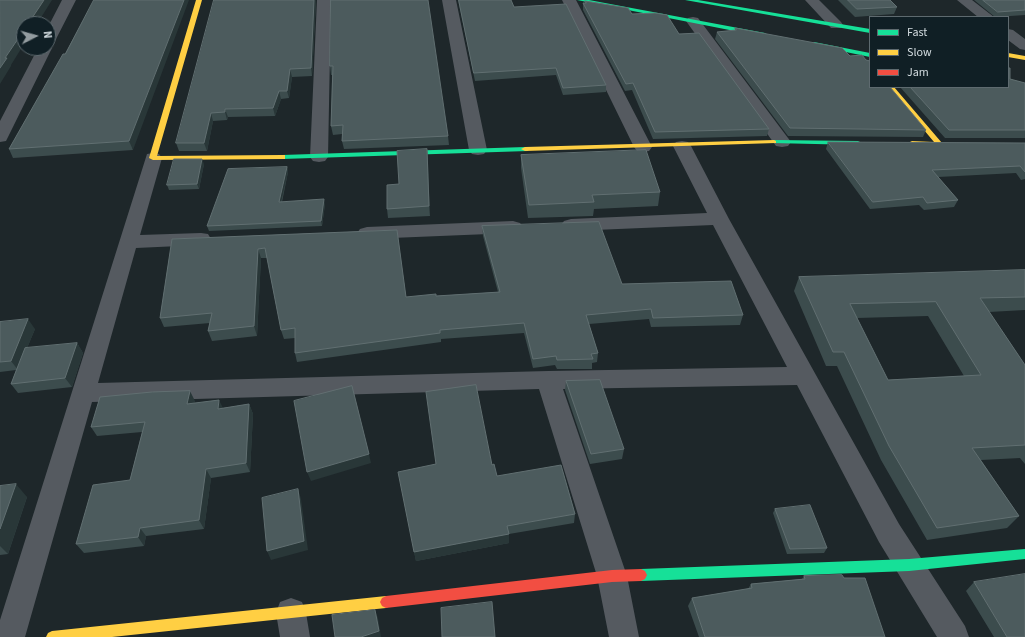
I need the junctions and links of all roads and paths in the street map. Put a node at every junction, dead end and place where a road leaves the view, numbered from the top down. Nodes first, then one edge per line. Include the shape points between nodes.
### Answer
1 (69, 0) edge
2 (199, 0) edge
3 (324, 0) edge
4 (449, 0) edge
5 (569, 0) edge
6 (580, 0) edge
7 (688, 0) edge
8 (812, 0) edge
9 (964, 0) edge
10 (985, 16) edge
11 (693, 21) junction
12 (56, 25) edge
13 (836, 25) junction
14 (869, 31) edge
15 (1009, 34) edge
16 (777, 37) edge
17 (808, 43) edge
18 (1025, 46) edge
19 (1009, 55) edge
20 (41, 56) edge
21 (867, 57) edge
22 (1025, 58) edge
23 (892, 88) edge
24 (0, 137) edge
25 (782, 142) junction
26 (869, 143) edge
27 (901, 143) edge
28 (682, 146) junction
29 (643, 147) junction
30 (478, 150) junction
31 (319, 157) junction
32 (153, 158) junction
33 (719, 219) junction
34 (551, 226) edge
35 (527, 227) edge
36 (352, 233) edge
37 (216, 238) edge
38 (128, 242) junction
39 (805, 376) junction
40 (548, 380) junction
41 (83, 393) junction
42 (1025, 554) edge
43 (909, 565) junction
44 (612, 576) junction
45 (293, 625) edge
46 (10, 637) edge
47 (52, 637) edge
48 (624, 637) edge
49 (954, 637) edge

1 - 12 street
2 - 32 street
3 - 31 street
4 - 30 street
5 - 29 street
6 - 11 street
7 - 13 street
8 - 13 street
9 - 10 street
11 - 16 street
11 - 25 street
13 - 14 street
15 - 18 street
17 - 21 street
19 - 22 street
20 - 24 street
23 - 27 street via 948,144
25 - 26 street
25 - 28 street
28 - 29 street
28 - 33 street
29 - 30 street
30 - 31 street
31 - 32 street
32 - 38 street
33 - 34 street
33 - 39 street
35 - 36 street
37 - 38 street
38 - 41 street
39 - 40 street
39 - 43 street via 889,533
40 - 41 street
40 - 44 street
41 - 46 street
42 - 43 street
43 - 44 street
43 - 49 street
44 - 45 street
44 - 48 street
45 - 47 street

